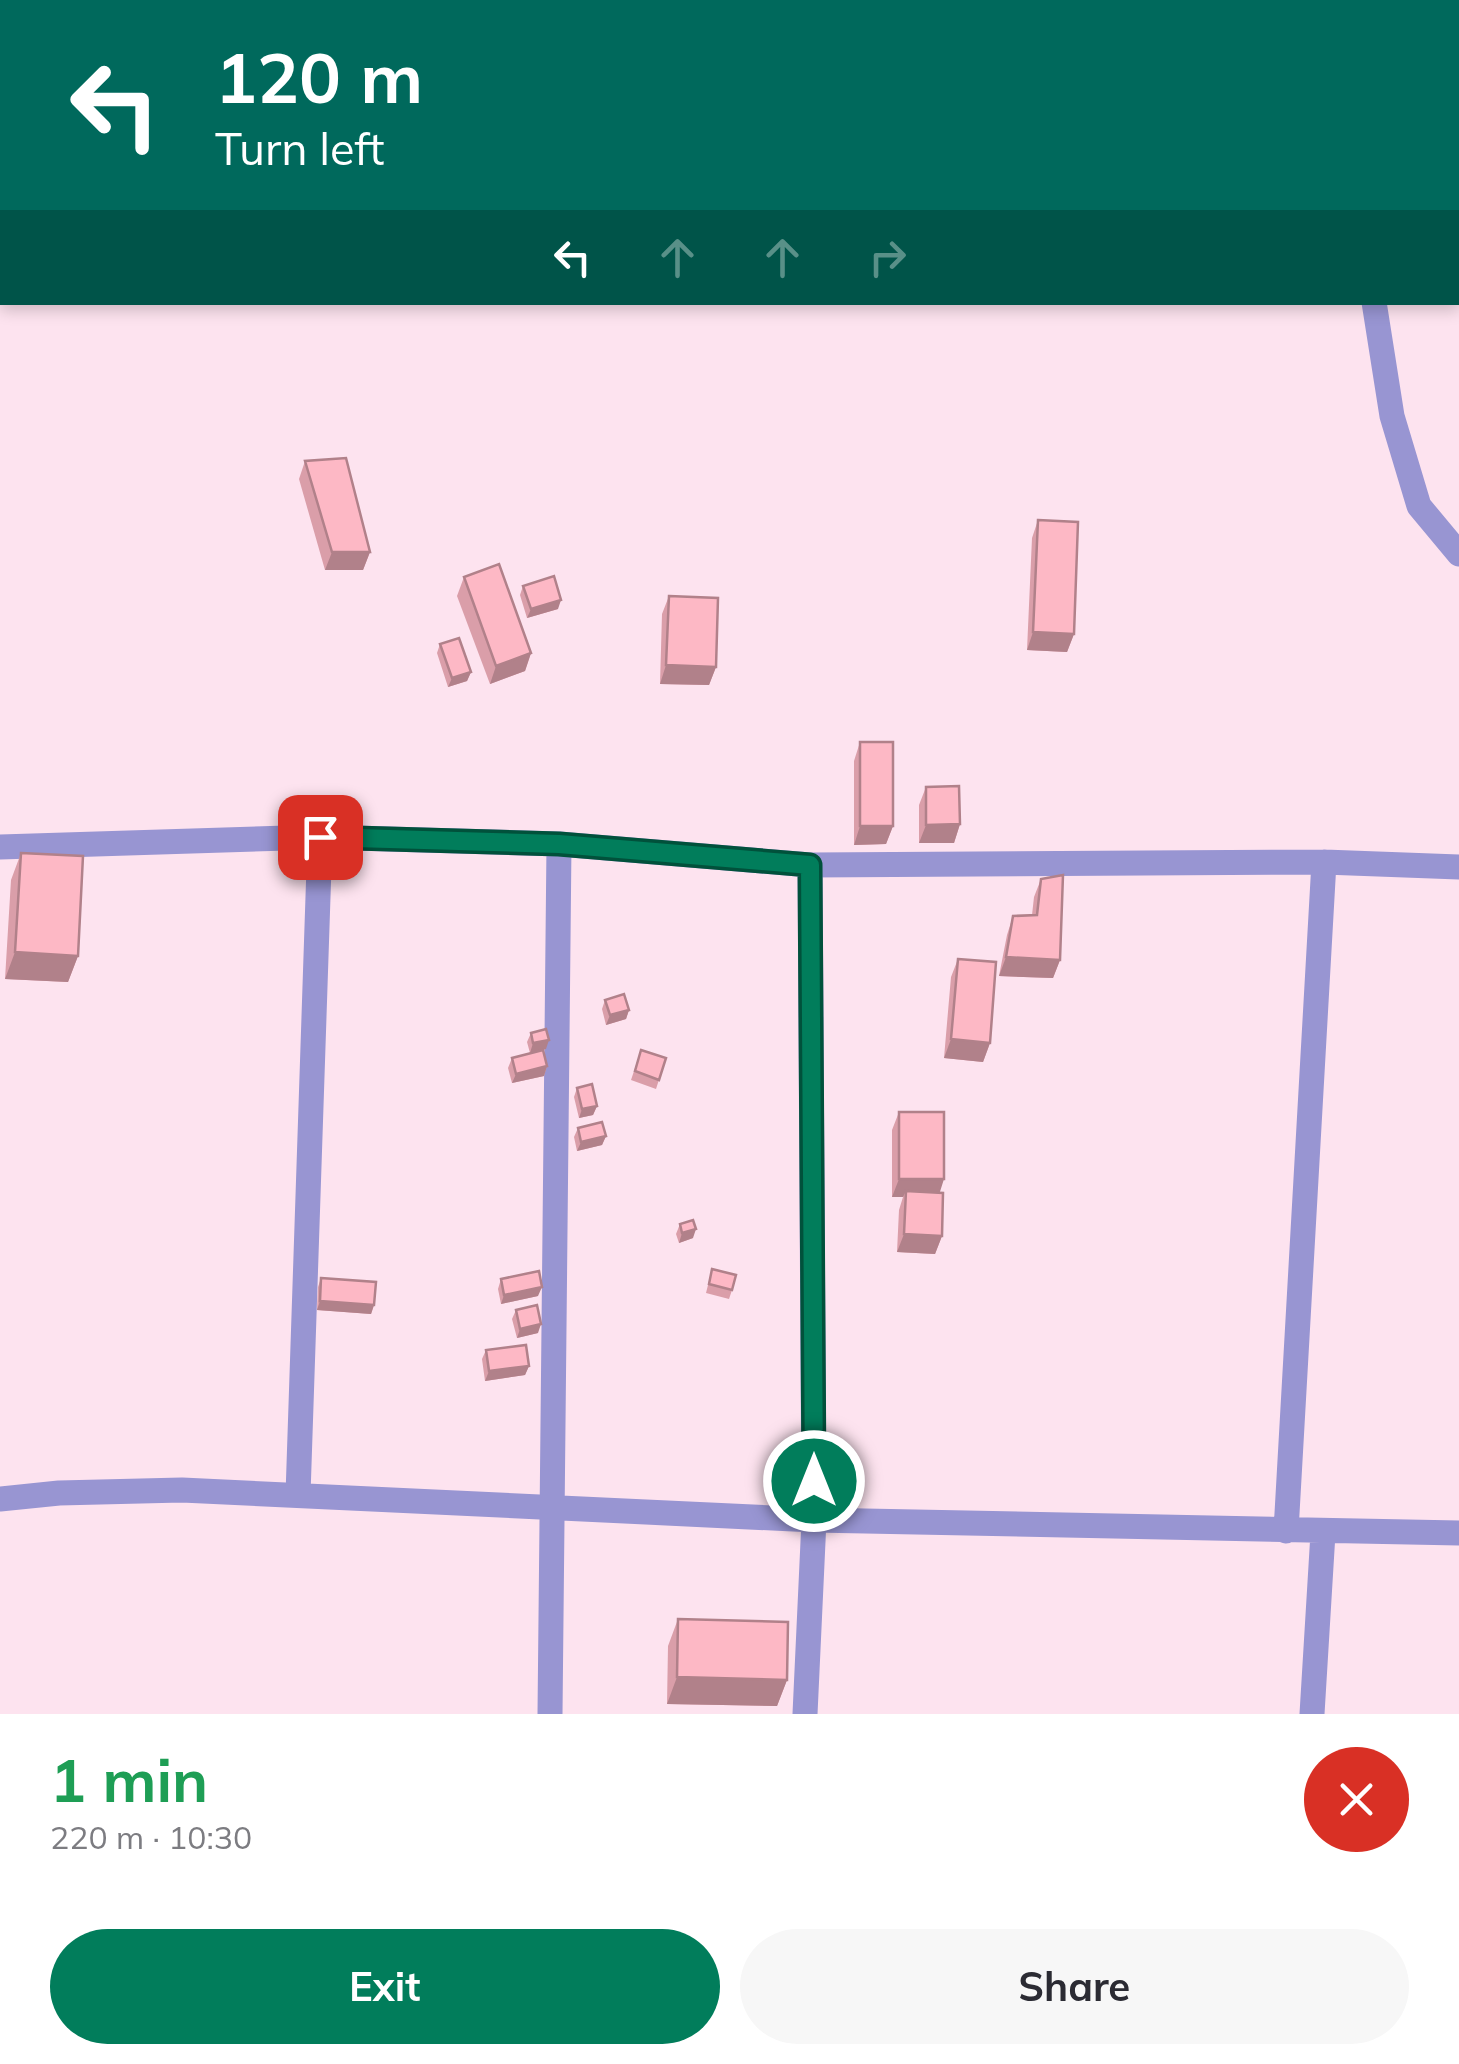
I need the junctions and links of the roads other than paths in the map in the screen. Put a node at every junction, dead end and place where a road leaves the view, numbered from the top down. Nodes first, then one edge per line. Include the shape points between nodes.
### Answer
1 (1374, 305) edge
2 (1459, 554) edge
3 (320, 837) junction
4 (559, 844) junction
5 (0, 847) edge
6 (1324, 862) junction
7 (810, 865) junction
8 (1459, 868) edge
9 (298, 1496) junction
10 (0, 1499) edge
11 (554, 1506) junction
12 (814, 1520) junction
13 (1286, 1532) junction
14 (1323, 1533) junction
15 (1459, 1534) edge
16 (550, 1714) edge
17 (805, 1714) edge
18 (1312, 1714) edge

1 - 2 street via 1392,416 1419,506
3 - 4 street
3 - 5 street
3 - 9 street
4 - 7 street
4 - 11 street
6 - 7 street
6 - 8 street
6 - 13 street
7 - 12 street
9 - 10 street via 182,1490
9 - 11 street
11 - 12 street
11 - 16 street
12 - 13 street
12 - 17 street
13 - 14 street
14 - 15 street
14 - 18 street

